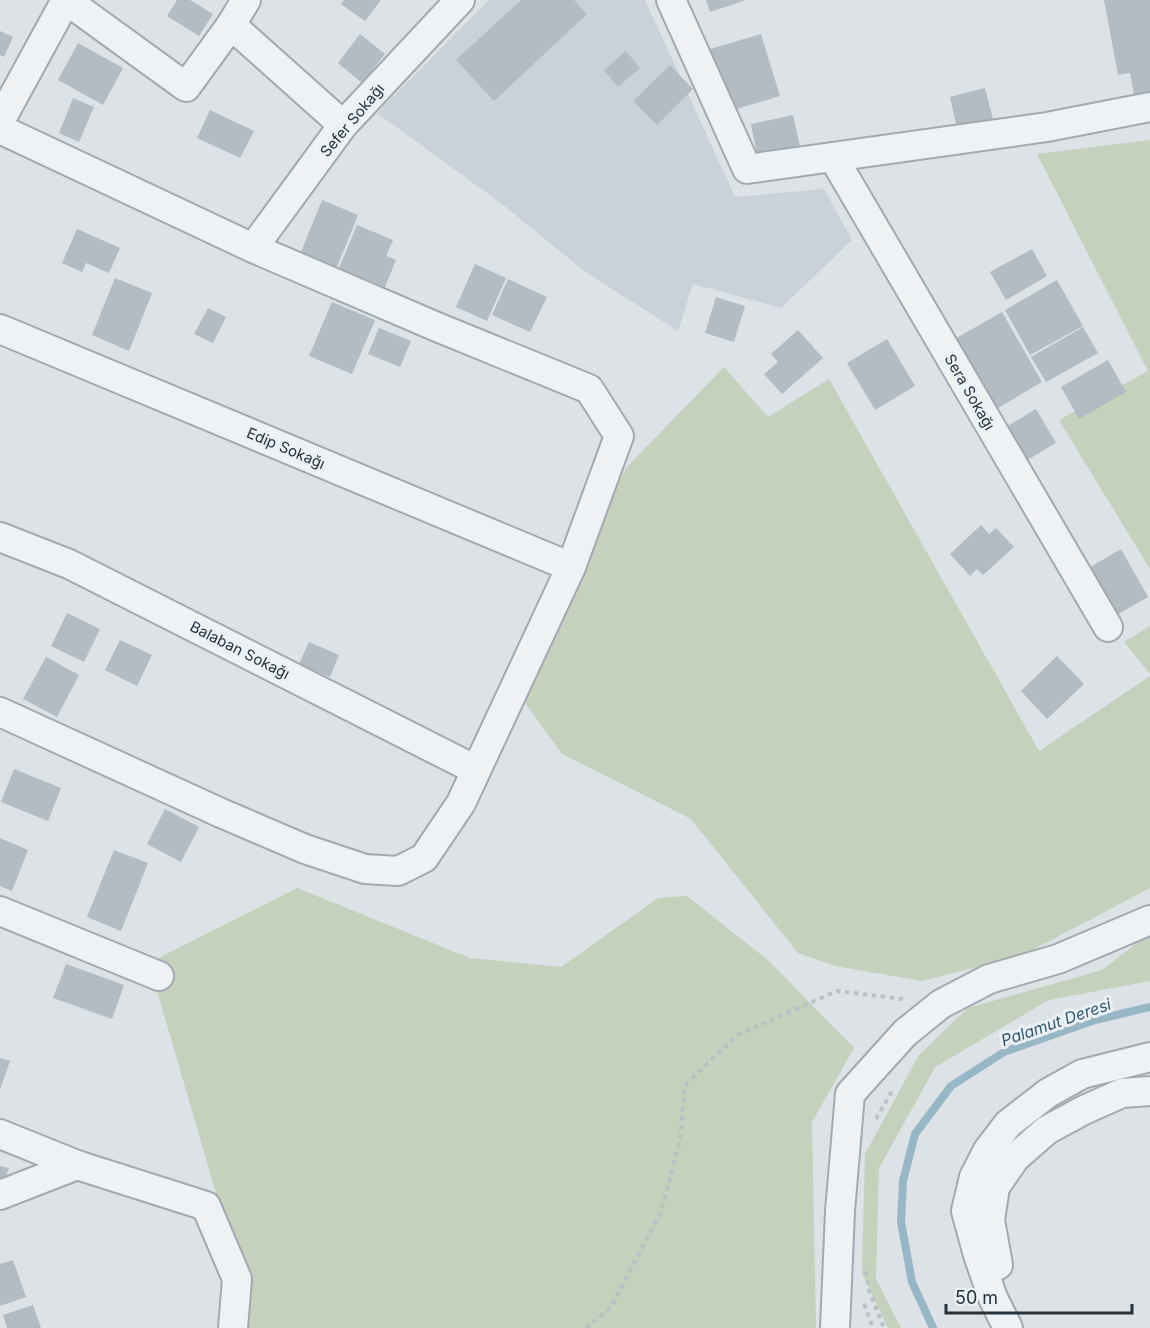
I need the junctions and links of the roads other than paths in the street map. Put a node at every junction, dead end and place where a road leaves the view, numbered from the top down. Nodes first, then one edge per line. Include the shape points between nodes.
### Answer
1 (66, 0) edge
2 (246, 0) edge
3 (672, 0) edge
4 (450, 3) edge
5 (231, 25) junction
6 (1150, 107) edge
7 (0, 121) edge
8 (344, 125) junction
9 (0, 129) edge
10 (833, 157) junction
11 (253, 249) junction
12 (0, 329) edge
13 (0, 537) edge
14 (572, 567) junction
15 (1108, 627) dead end
16 (0, 712) edge
17 (477, 770) junction
18 (0, 911) edge
19 (1150, 920) edge
20 (159, 976) dead end
21 (1150, 1058) edge
22 (1150, 1091) edge
23 (0, 1134) edge
24 (77, 1164) junction
25 (0, 1195) edge
26 (233, 1328) edge
27 (836, 1328) edge
28 (1008, 1328) edge
29 (1023, 1328) edge

1 - 5 street via 186,87
1 - 7 street
2 - 5 street
3 - 10 street via 747,169
4 - 8 street, Sefer Sokağı
5 - 8 street
6 - 10 street via 1047,127
8 - 11 street, Sefer Sokağı
9 - 11 street
10 - 15 street, Sera Sokağı
11 - 14 street via 589,390 619,436
12 - 14 street, Edip Sokağı
13 - 17 street, Balaban Sokağı via 69,564
14 - 17 street
16 - 17 street via 304,849 365,869 398,872 424,858
18 - 20 street
19 - 27 street via 1058,959 989,979 941,1004 905,1033 850,1094
21 - 28 street via 1082,1074 1047,1093 1008,1124 988,1150 974,1177 966,1211 993,1298
22 - 29 street via 1122,1094 1047,1130 1015,1158 995,1187 990,1220 998,1267
23 - 24 street
24 - 25 street
24 - 26 street via 206,1206 237,1279

